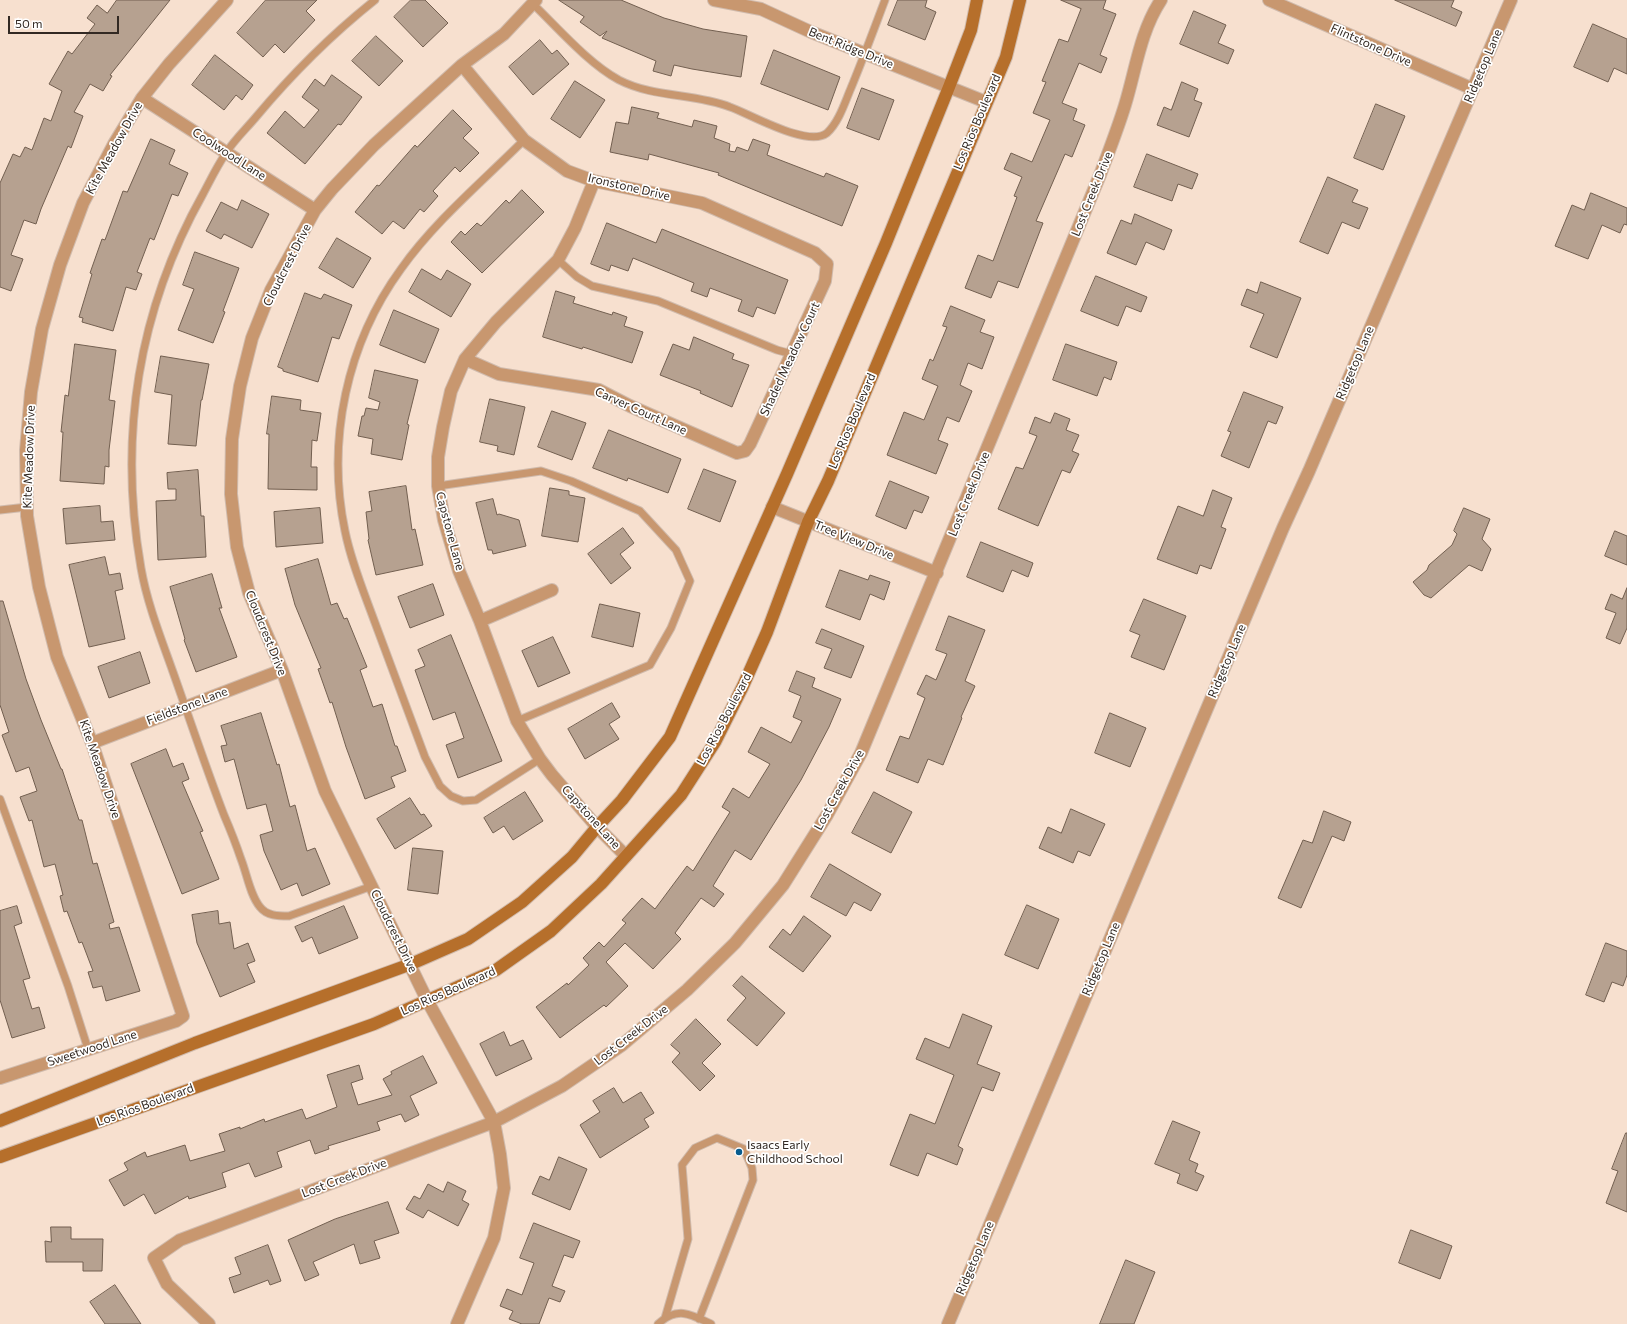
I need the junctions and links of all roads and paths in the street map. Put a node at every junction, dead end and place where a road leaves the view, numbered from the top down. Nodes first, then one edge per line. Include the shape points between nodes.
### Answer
1 (228, 0) edge
2 (375, 0) edge
3 (714, 0) edge
4 (885, 0) edge
5 (978, 0) edge
6 (1020, 0) edge
7 (1161, 0) edge
8 (1269, 0) edge
9 (1511, 0) edge
10 (534, 2) edge
11 (865, 53) junction
12 (462, 65) junction
13 (949, 87) junction
14 (1473, 89) junction
15 (142, 98) junction
16 (986, 102) junction
17 (524, 140) junction
18 (226, 152) junction
19 (594, 181) junction
20 (315, 210) junction
21 (558, 260) junction
22 (827, 264) joint
23 (792, 354) junction
24 (465, 359) junction
25 (745, 451) joint
26 (438, 486) junction
27 (27, 507) junction
28 (772, 507) junction
29 (0, 510) edge
30 (808, 522) junction
31 (936, 573) junction
32 (552, 590) dead end
33 (480, 621) junction
34 (282, 670) junction
35 (185, 707) junction
36 (517, 721) junction
37 (92, 743) junction
38 (540, 759) junction
39 (0, 799) edge
40 (597, 827) junction
41 (626, 856) junction
42 (372, 886) junction
43 (410, 964) junction
44 (427, 1000) junction
45 (183, 1016) joint
46 (88, 1049) junction
47 (0, 1078) edge
48 (0, 1120) edge
49 (494, 1122) junction
50 (0, 1157) edge
51 (665, 1318) junction
52 (699, 1319) junction
53 (208, 1324) edge
54 (457, 1324) edge
55 (658, 1324) edge
56 (711, 1324) edge
57 (948, 1324) edge

1 - 15 street, Kite Meadow Drive via 169,64
2 - 18 lane via 277,91
3 - 11 street, Bent Ridge Drive via 761,9
4 - 11 lane
5 - 13 main road via 971,30
6 - 16 main road, Los Rios Boulevard via 1006,57
7 - 31 street, Lost Creek Drive via 1142,41 1125,105 1100,175
8 - 14 street, Flintstone Drive
9 - 14 street, Ridgetop Lane
10 - 11 lane via 600,68 618,79 638,88 674,96 706,99 729,106 803,136 816,137 826,133 835,123
10 - 12 street, Cloudcrest Drive via 504,34
11 - 13 street, Bent Ridge Drive
12 - 17 street, Ironstone Drive
12 - 20 street, Cloudcrest Drive via 374,144
13 - 16 street, Bent Ridge Drive
13 - 28 main road via 873,274
14 - 57 street, Ridgetop Lane via 1309,471 1282,528
15 - 18 street, Coolwood Lane
15 - 27 street, Kite Meadow Drive via 83,203 60,265 42,329 31,392 26,450
16 - 30 main road, Los Rios Boulevard via 828,481
17 - 19 street, Ironstone Drive via 567,171
17 - 38 lane via 426,236 380,300 362,336 348,381 340,422 338,464 340,505 352,559 425,757 440,786 451,796 463,801 476,800
18 - 20 street, Coolwood Lane
18 - 35 lane via 192,214 170,262 145,341 134,404 131,452 132,503 141,569 151,609
19 - 21 street, Capstone Lane via 575,228
19 - 22 street, Ironstone Drive via 702,203 815,253
20 - 34 street, Cloudcrest Drive via 271,290 252,338 240,386 232,439 231,494 237,547 249,592
21 - 23 lane via 592,286 658,301
21 - 24 street, Capstone Lane via 496,322
22 - 23 street, Shaded Meadow Court via 825,281
23 - 25 street, Shaded Meadow Court
24 - 25 street, Carver Court Lane via 499,374 599,390 738,453
24 - 26 street, Capstone Lane via 451,391 442,427
26 - 33 street, Capstone Lane via 444,520 459,571
26 - 36 lane via 541,471 571,481 640,511 676,550 690,581 671,628 650,665
27 - 29 lane
27 - 37 street, Kite Meadow Drive via 39,587 57,657
28 - 30 street, Tree View Drive
28 - 40 main road via 670,737 622,800
30 - 31 street, Tree View Drive
30 - 41 main road, Los Rios Boulevard via 767,632 715,742 681,795
31 - 49 street, Lost Creek Drive via 861,753 827,815 783,885 735,943 687,990 622,1045 562,1086
32 - 33 street
33 - 36 street, Capstone Lane
34 - 35 street, Fieldstone Lane
34 - 42 street, Cloudcrest Drive via 325,791
35 - 37 street, Fieldstone Lane
35 - 42 lane via 253,895 260,907 267,913 289,916
36 - 38 street, Capstone Lane
37 - 45 street, Kite Meadow Drive
38 - 40 street, Capstone Lane
39 - 46 lane via 68,986
40 - 41 street, Capstone Lane
40 - 43 main road via 572,857 522,902 468,939
41 - 44 main road, Los Rios Boulevard via 601,884 545,935 496,970
42 - 43 street, Cloudcrest Drive
43 - 44 street, Cloudcrest Drive
43 - 48 main road via 196,1043
44 - 49 street, Cloudcrest Drive
44 - 50 main road, Los Rios Boulevard via 374,1024
45 - 46 street, Sweetwood Lane via 176,1021
46 - 47 street, Sweetwood Lane
49 - 53 street, Lost Creek Drive via 180,1240 154,1258 167,1284
49 - 54 street, Cloudcrest Drive via 504,1188 494,1238
51 - 52 lane via 676,1312
51 - 52 lane via 688,1238 682,1165 695,1148 717,1138 744,1149 752,1168 753,1180
51 - 55 lane
52 - 56 lane

